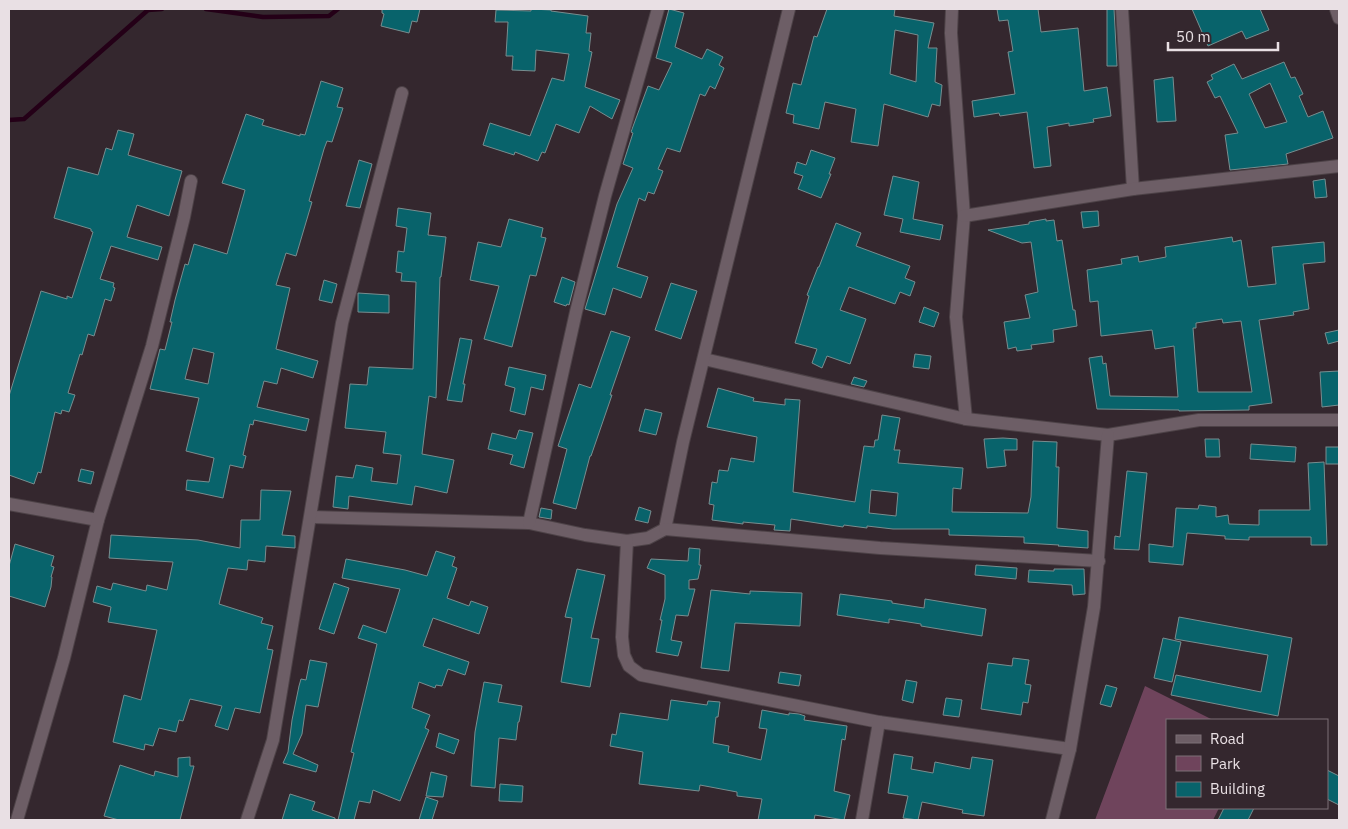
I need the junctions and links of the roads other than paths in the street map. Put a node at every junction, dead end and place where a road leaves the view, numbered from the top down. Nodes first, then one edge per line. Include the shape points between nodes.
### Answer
1 (658, 9) edge
2 (788, 9) edge
3 (952, 9) edge
4 (1122, 9) edge
5 (1336, 9) edge
6 (1339, 18) edge
7 (402, 93) dead end
8 (1339, 166) edge
9 (191, 181) dead end
10 (1133, 189) junction
11 (964, 216) junction
12 (704, 359) junction
13 (966, 419) junction
14 (1339, 420) edge
15 (1108, 435) junction
16 (9, 504) edge
17 (311, 517) junction
18 (98, 520) junction
19 (529, 522) junction
20 (666, 529) junction
21 (628, 541) junction
22 (1099, 561) junction
23 (879, 722) junction
24 (1070, 749) junction
25 (16, 820) edge
26 (247, 820) edge
27 (862, 820) edge
28 (1052, 820) edge

1 - 19 street via 600,215
2 - 12 street
3 - 11 street
4 - 10 street
5 - 6 street
7 - 17 street via 342,323
8 - 10 street
9 - 18 street via 152,346
10 - 11 street
11 - 13 street via 956,317
12 - 13 street
12 - 20 street
13 - 15 street
14 - 15 street via 1199,420
15 - 22 street
16 - 18 street
17 - 19 street
17 - 26 street via 273,740
18 - 25 street via 64,658
19 - 21 street
20 - 21 street via 648,538
20 - 22 street via 880,548
21 - 23 street via 622,636 629,666 641,675
22 - 24 street
23 - 24 street
23 - 27 street
24 - 28 street

